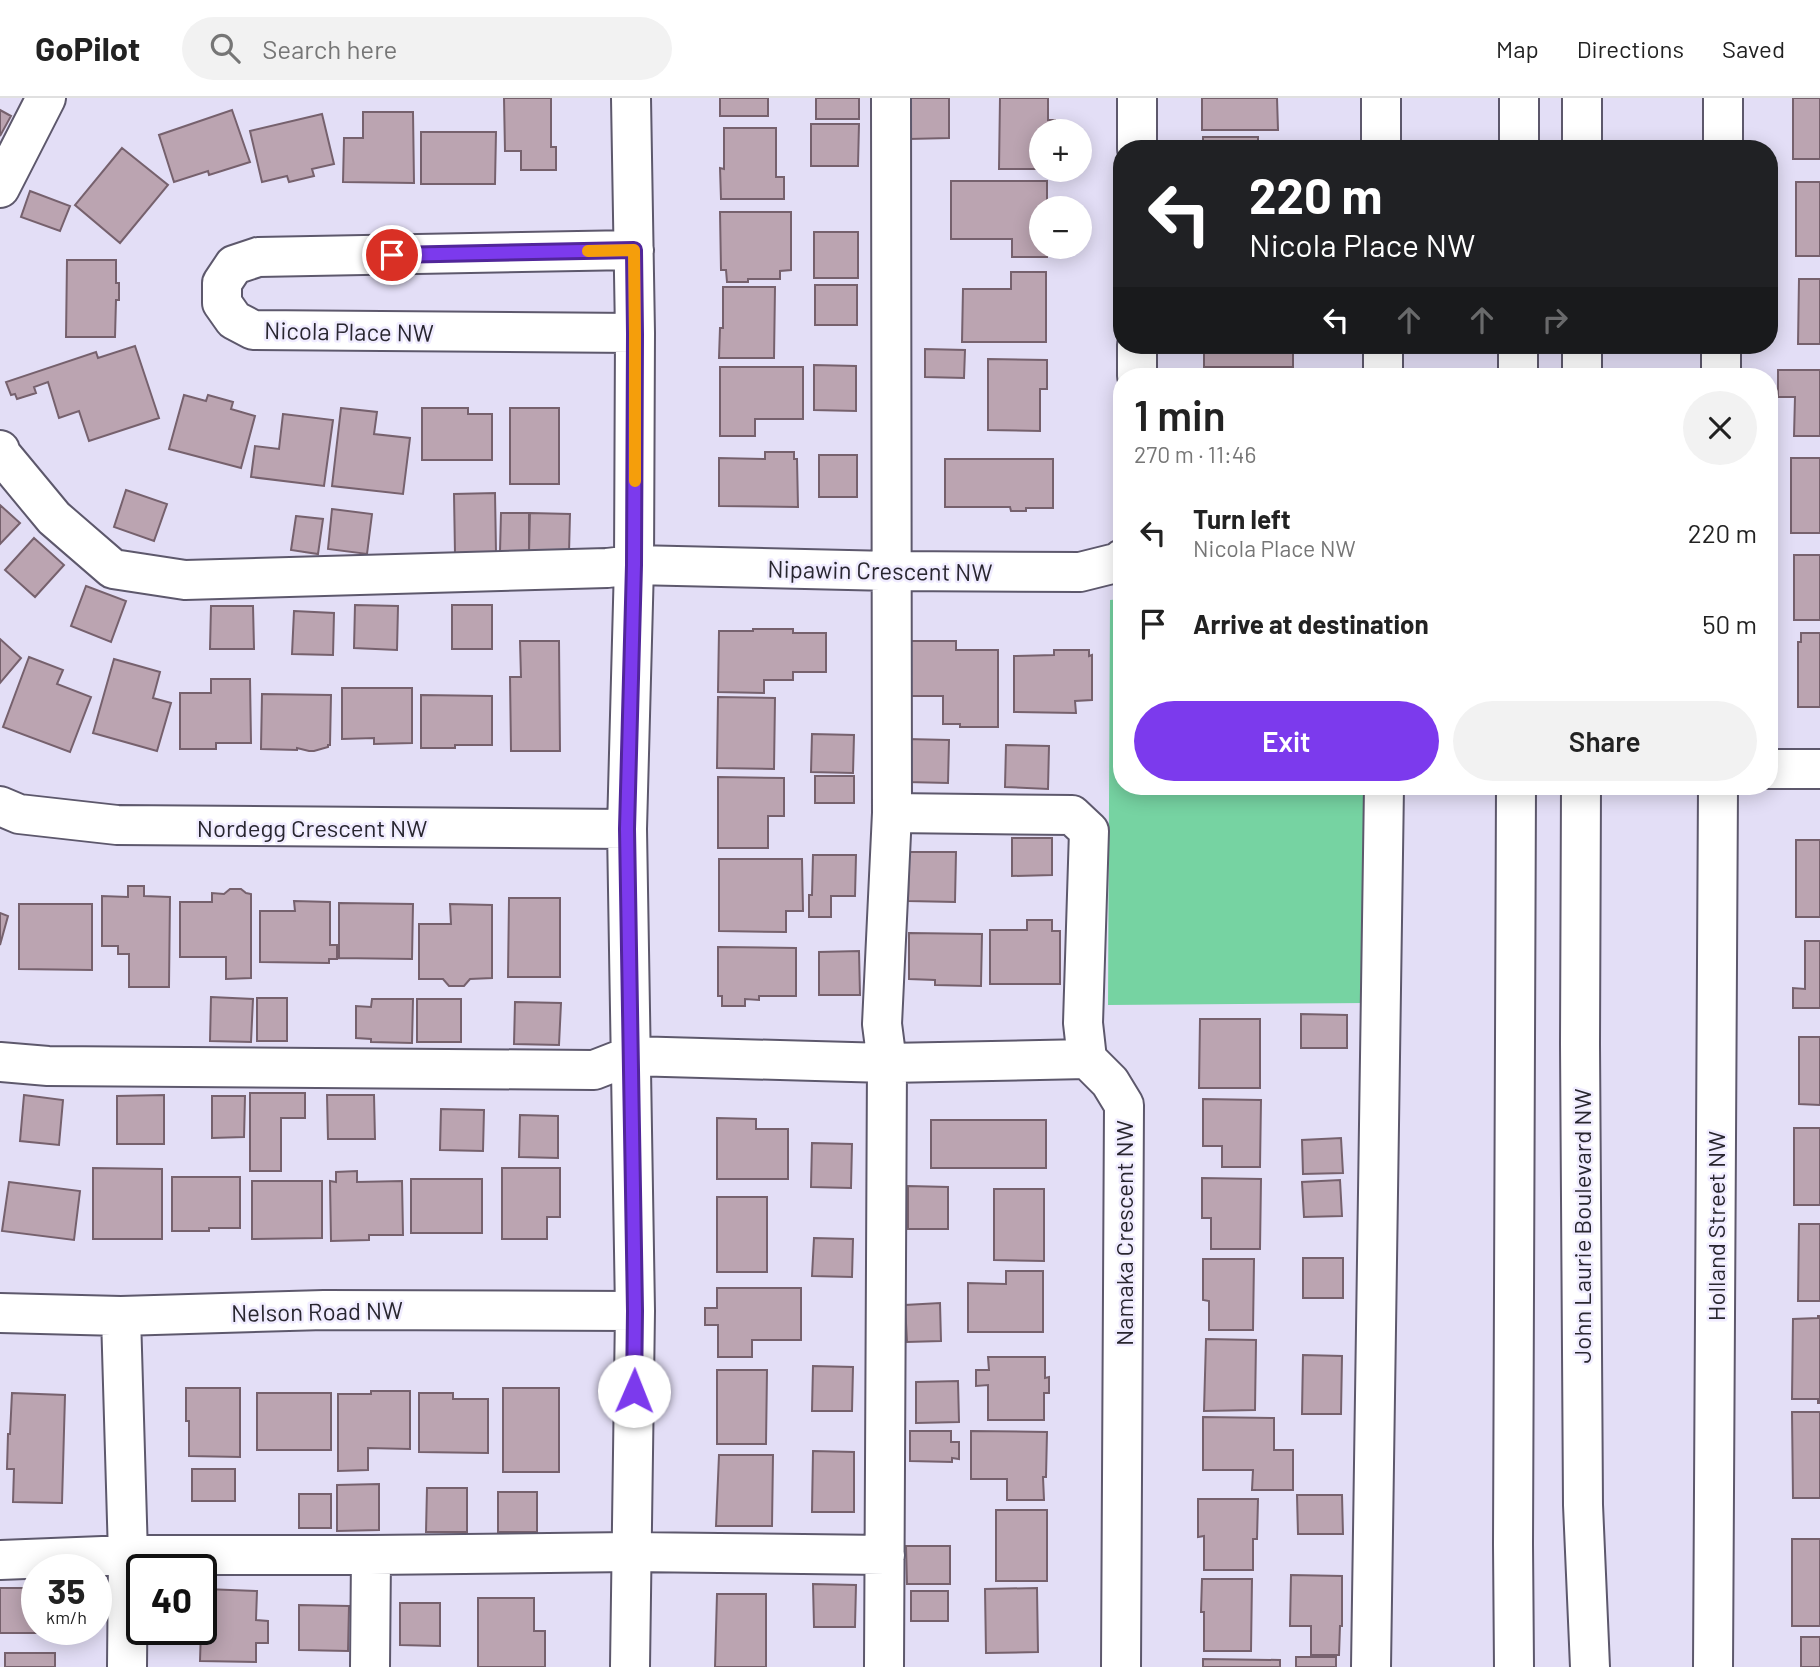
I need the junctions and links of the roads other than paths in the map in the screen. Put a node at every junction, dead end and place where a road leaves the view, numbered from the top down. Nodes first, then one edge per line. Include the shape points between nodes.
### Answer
1 (46, 98) edge
2 (631, 98) edge
3 (891, 98) edge
4 (1138, 98) edge
5 (1381, 98) edge
6 (1519, 98) edge
7 (1582, 98) edge
8 (1723, 98) edge
9 (1137, 140) edge
10 (1381, 140) edge
11 (1519, 140) edge
12 (1582, 140) edge
13 (1723, 140) edge
14 (0, 188) edge
15 (634, 250) junction
16 (635, 334) junction
17 (0, 453) edge
18 (1113, 564) edge
19 (634, 565) junction
20 (891, 571) junction
21 (1778, 769) edge
22 (1820, 769) edge
23 (1384, 795) edge
24 (1516, 795) edge
25 (1581, 795) edge
26 (1718, 795) edge
27 (0, 806) edge
28 (892, 813) junction
29 (627, 829) junction
30 (630, 1056) junction
31 (1087, 1059) junction
32 (0, 1062) edge
33 (887, 1063) junction
34 (635, 1311) junction
35 (0, 1313) edge
36 (121, 1316) junction
37 (630, 1552) junction
38 (128, 1554) edge
39 (126, 1555) edge
40 (217, 1555) edge
41 (371, 1555) junction
42 (885, 1555) junction
43 (0, 1559) edge
44 (127, 1645) edge
45 (127, 1667) edge
46 (370, 1667) edge
47 (630, 1667) edge
48 (884, 1667) edge
49 (1121, 1667) edge
50 (1371, 1667) edge
51 (1514, 1667) edge
52 (1590, 1667) edge
53 (1713, 1667) edge

1 - 14 street
2 - 15 street
3 - 20 street
4 - 9 street
5 - 10 street
6 - 11 street
7 - 12 street
8 - 13 street
15 - 16 street
15 - 16 street, Nicola Place NW via 258,257 234,265 222,283 222,303 234,320 253,330
16 - 19 street
17 - 19 street, Nipawin Crescent NW via 54,518 113,569 185,580
18 - 20 street, Nipawin Crescent NW via 1080,572
19 - 20 street, Nipawin Crescent NW
19 - 29 street
20 - 28 street
21 - 22 street
23 - 50 street
24 - 51 street
25 - 52 street, John Laurie Boulevard NW via 1583,1491
26 - 53 street, Holland Street NW
27 - 29 street, Nordegg Crescent NW via 19,814 117,825
28 - 31 street via 1072,815 1089,831 1083,1023
28 - 33 street via 882,1024
29 - 30 street
30 - 32 street via 594,1070
30 - 33 street
30 - 34 street
31 - 33 street
31 - 49 street, Namaka Crescent NW via 1110,1082 1124,1105
33 - 42 street
34 - 36 street, Nelson Road NW via 324,1310
34 - 37 street
35 - 36 street, Nelson Road NW
36 - 38 street
37 - 41 street
37 - 42 street
37 - 47 street
39 - 43 street
40 - 41 street
41 - 46 street
42 - 48 street
44 - 45 street

